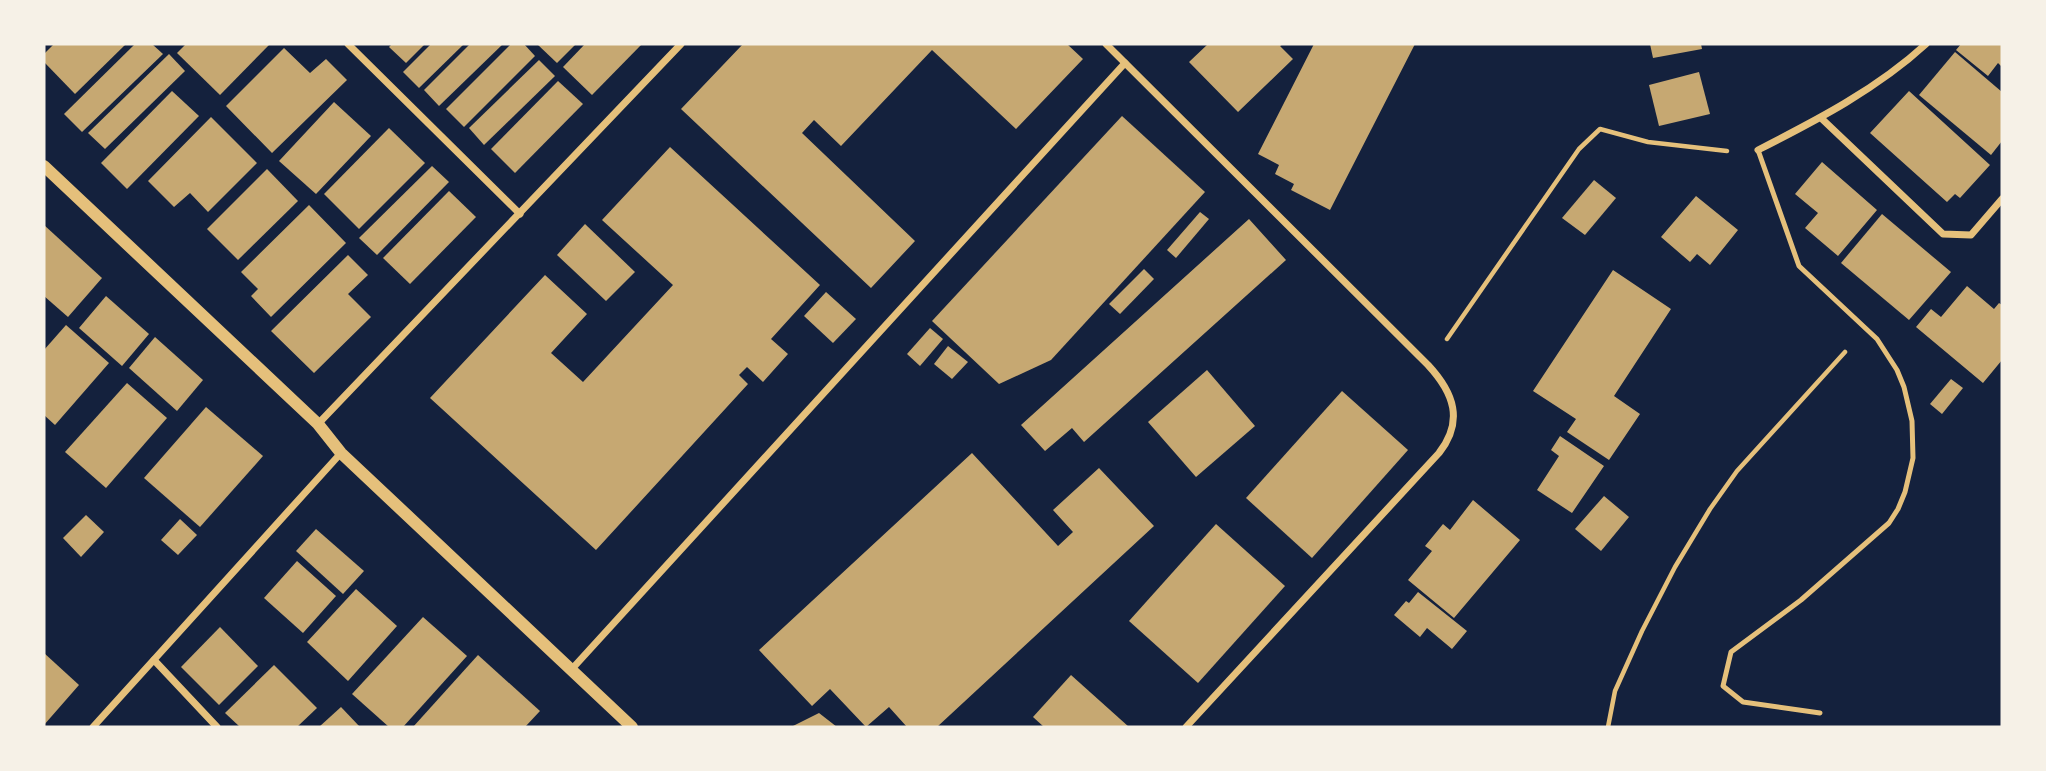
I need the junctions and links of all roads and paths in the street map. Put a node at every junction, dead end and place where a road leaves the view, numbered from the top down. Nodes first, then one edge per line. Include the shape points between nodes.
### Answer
1 (348, 44) edge
2 (681, 44) edge
3 (1106, 44) edge
4 (1926, 44) edge
5 (1125, 63) junction
6 (1821, 118) junction
7 (1758, 150) junction
8 (44, 166) edge
9 (2002, 199) edge
10 (520, 214) junction
11 (1865, 327) junction
12 (1429, 365) junction
13 (318, 424) junction
14 (341, 453) junction
15 (154, 660) junction
16 (570, 671) junction
17 (1820, 713) dead end
18 (93, 727) edge
19 (217, 727) edge
20 (632, 727) edge
21 (1186, 727) edge
22 (1608, 727) edge

1 - 10 street
2 - 10 street
3 - 5 street
4 - 6 street
5 - 12 street
5 - 16 street
6 - 7 street
6 - 9 street via 1943,234 1971,235
7 - 11 lane via 1798,266
7 - 12 path via 1717,151 1648,142 1601,129 1579,149
8 - 13 street
10 - 13 street
11 - 17 lane via 1897,370 1908,404 1913,458 1905,492 1889,523 1801,600 1731,652 1723,687 1743,702
11 - 22 path via 1737,471 1710,509 1642,631 1615,691
12 - 21 street via 1443,381 1454,410 1451,438
13 - 14 street
14 - 15 street
14 - 16 street
15 - 18 street
15 - 19 street
16 - 20 street

